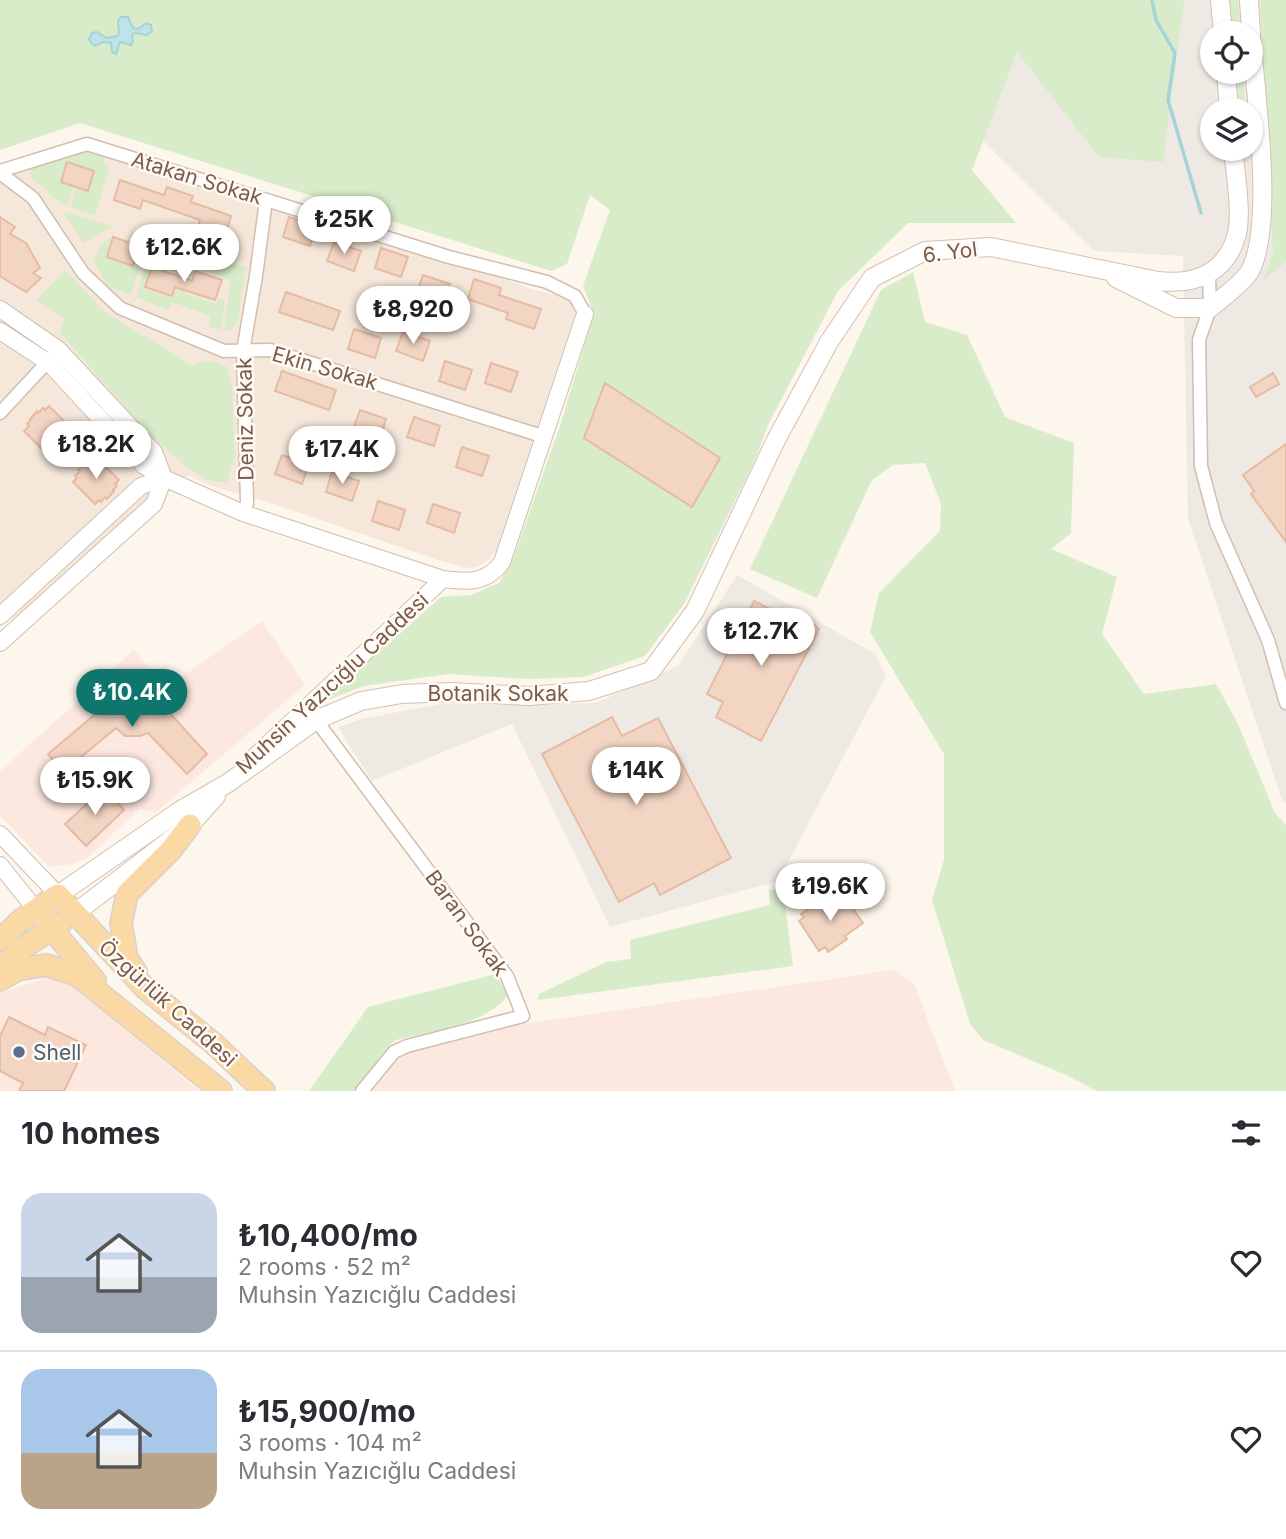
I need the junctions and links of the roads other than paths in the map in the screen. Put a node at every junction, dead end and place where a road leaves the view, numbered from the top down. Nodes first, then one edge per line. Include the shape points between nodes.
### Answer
1 (1220, 0) edge
2 (1249, 0) edge
3 (1222, 21) edge
4 (1250, 21) edge
5 (1255, 84) edge
6 (1234, 161) edge
7 (0, 172) edge
8 (266, 200) junction
9 (1094, 267) junction
10 (1209, 275) junction
11 (1210, 308) junction
12 (0, 309) edge
13 (584, 314) joint
14 (0, 331) edge
15 (58, 349) junction
16 (243, 351) junction
17 (49, 363) junction
18 (0, 413) edge
19 (545, 437) junction
20 (776, 440) joint
21 (163, 478) junction
22 (243, 513) junction
23 (443, 579) junction
24 (0, 616) edge
25 (0, 643) edge
26 (1286, 703) edge
27 (316, 720) junction
28 (228, 783) junction
29 (190, 825) junction
30 (0, 834) edge
31 (0, 865) edge
32 (58, 895) junction
33 (36, 910) junction
34 (74, 914) junction
35 (51, 930) junction
36 (0, 940) edge
37 (0, 970) edge
38 (0, 980) edge
39 (146, 989) junction
40 (118, 1007) junction
41 (221, 1091) edge
42 (264, 1091) edge
43 (362, 1091) edge

1 - 3 main road
2 - 4 main road
5 - 11 main road via 1262,190 1260,238 1249,273
6 - 10 main road via 1237,236
7 - 8 street, Atakan Sokak via 87,144
7 - 16 street, Ekin Sokak via 33,198 83,274 120,308 224,351
8 - 13 street, Atakan Sokak via 547,282 575,296
8 - 16 street, Deniz Sokak
9 - 10 main road via 1178,283
9 - 11 main road via 1176,308
9 - 20 main road, 6. Yol via 991,247 925,251 872,278 829,342
10 - 11 street
11 - 26 street via 1199,340 1201,466 1216,523 1268,640
12 - 15 street
13 - 19 street, Muhsin Yazıcığlu Caddesi
14 - 17 street
15 - 17 street
15 - 21 street via 154,452
16 - 19 street, Ekin Sokak via 270,349
16 - 22 street, Deniz Sokak via 247,503
17 - 18 street
17 - 21 street via 145,466
19 - 23 street, Muhsin Yazıcığlu Caddesi via 502,562 482,580
20 - 27 main road, Botanik Sokak via 695,611 651,671 589,691 529,696 401,694 361,701
21 - 22 street
21 - 24 street via 141,486
21 - 25 street via 154,504
22 - 23 street
23 - 28 street, Muhsin Yazıcığlu Caddesi
27 - 28 main road, Botanik Sokak
27 - 43 street, Baran Sokak via 508,976 523,1016 394,1052
28 - 29 main road, Muhsin Yazıcığlu Caddesi
28 - 32 main road, Muhsin Yazıcığlu Caddesi
29 - 34 main road, Muhsin Yazıcığlu Caddesi
29 - 39 main road via 127,894 121,924 127,958
30 - 32 street
31 - 33 street
32 - 33 main road, Muhsin Yazıcığlu Caddesi
32 - 34 main road, Özgürlük Caddesi
33 - 35 main road
33 - 36 main road, Muhsin Yazıcığlu Caddesi
34 - 35 main road
34 - 39 main road, Özgürlük Caddesi
35 - 37 main road
35 - 40 main road
38 - 40 main road via 17,970 46,965 77,975
39 - 42 main road, Özgürlük Caddesi
40 - 41 main road, Özgürlük Caddesi

